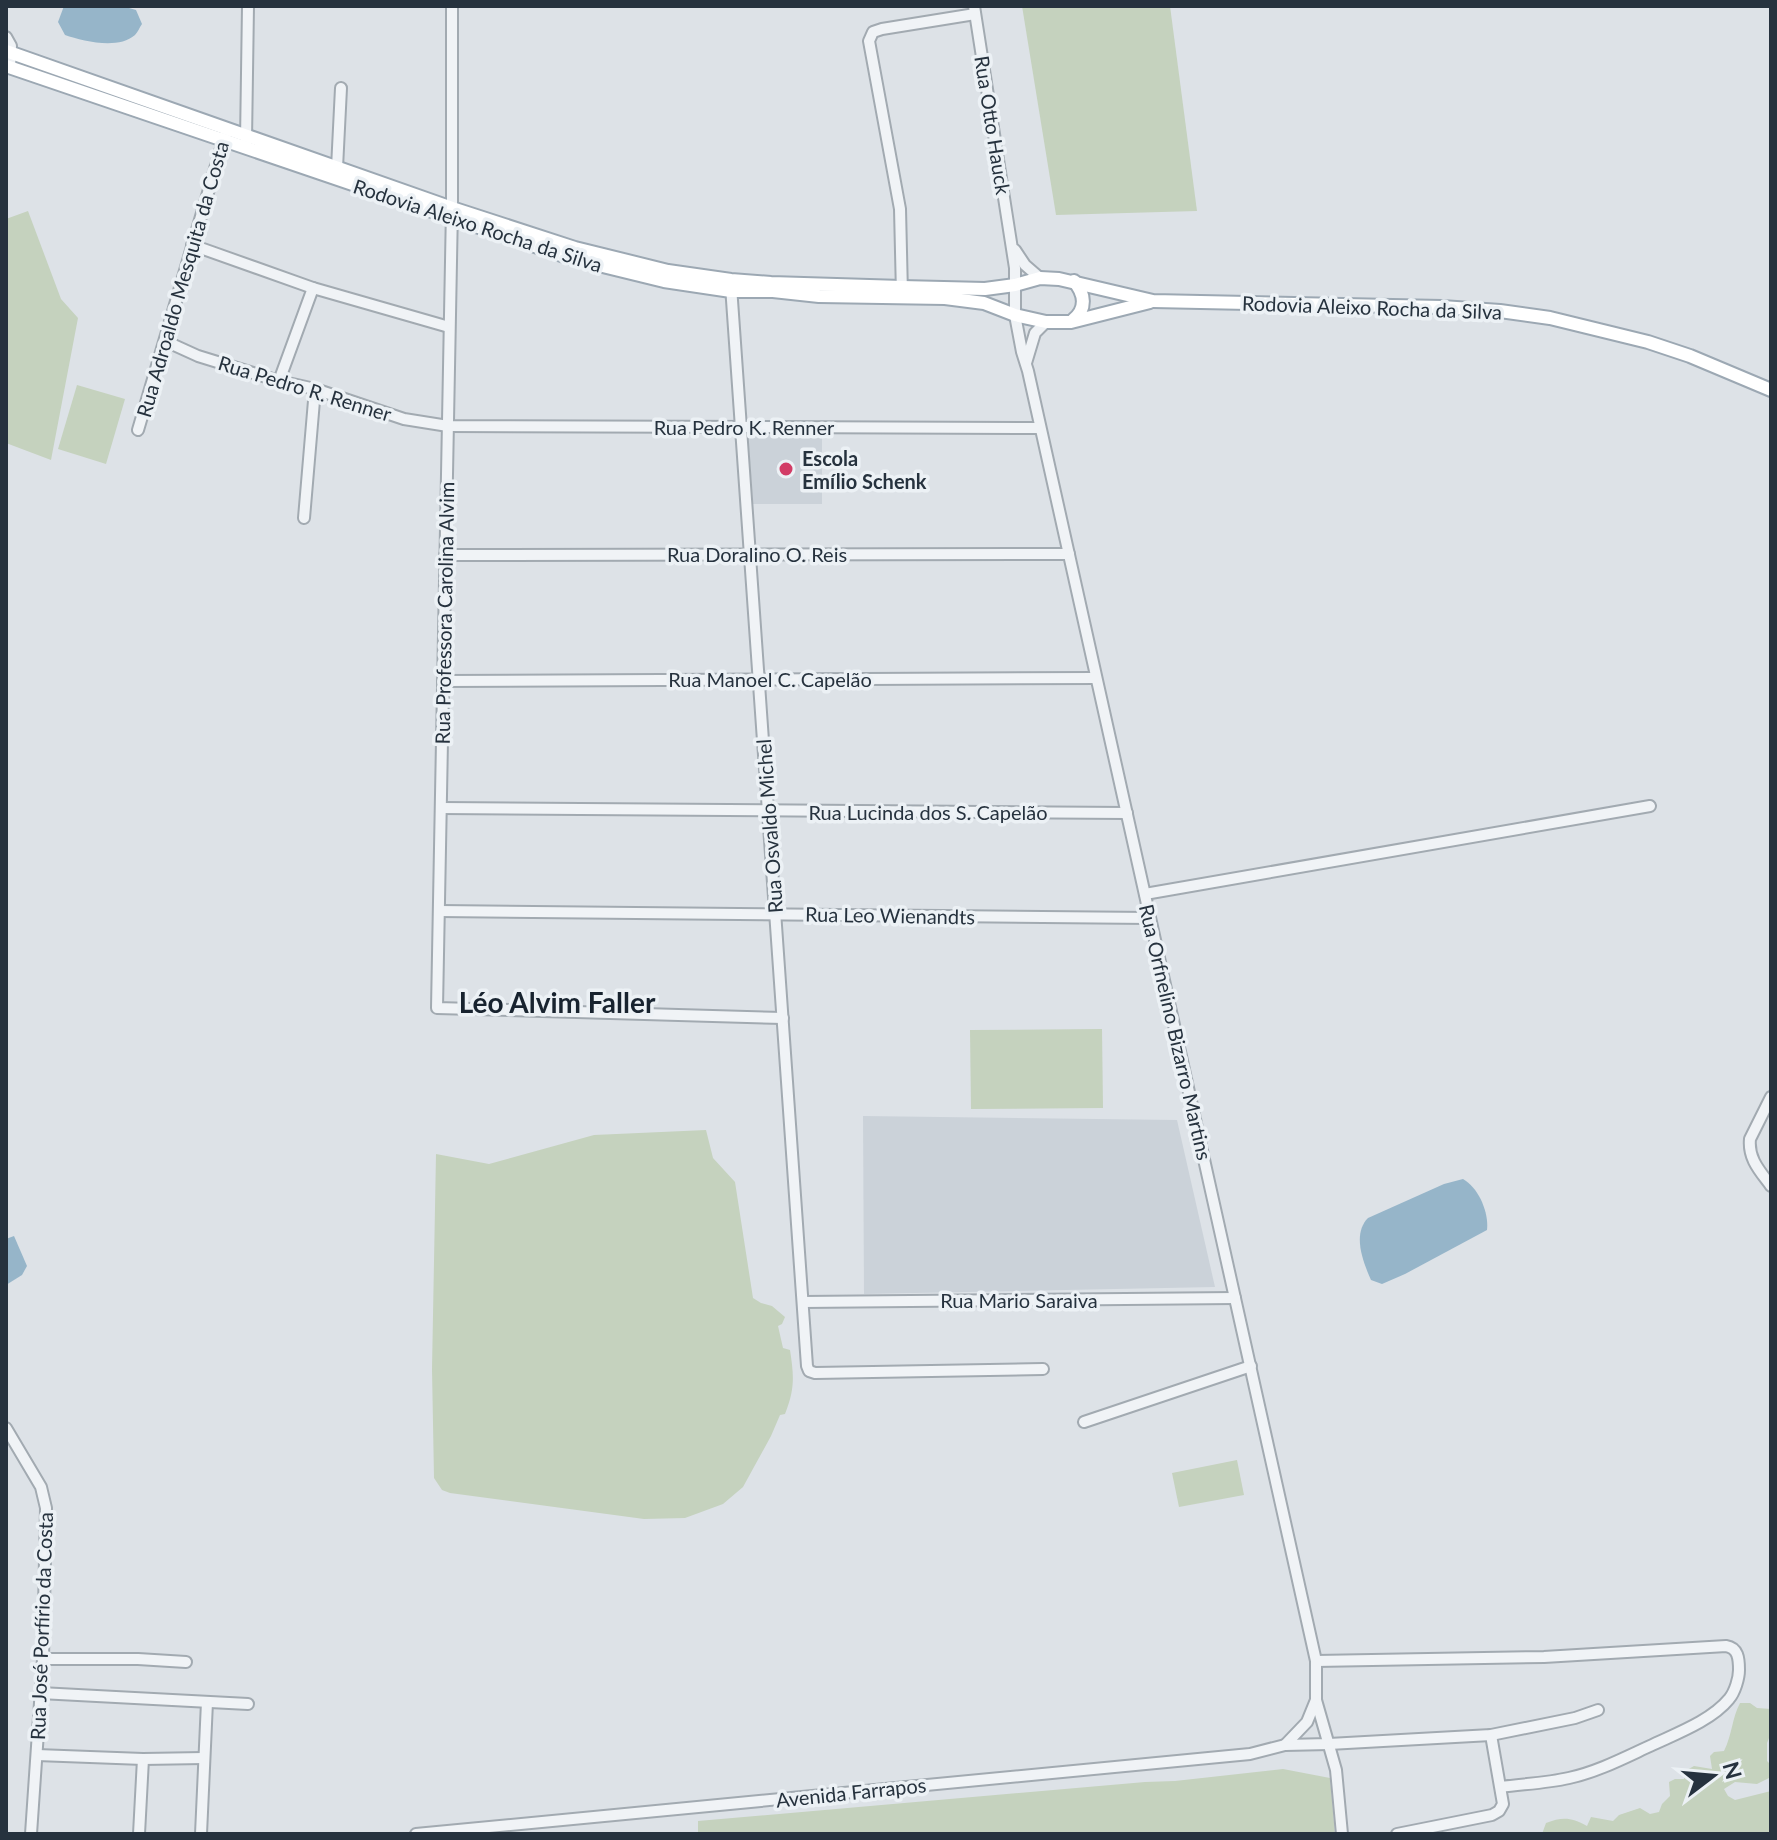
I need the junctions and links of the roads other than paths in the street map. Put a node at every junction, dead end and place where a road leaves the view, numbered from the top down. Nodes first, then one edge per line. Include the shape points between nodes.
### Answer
1 (248, 6) edge
2 (452, 6) edge
3 (975, 10) edge
4 (6, 37) edge
5 (8, 59) edge
6 (341, 88) dead end
7 (225, 134) junction
8 (245, 141) junction
9 (337, 168) junction
10 (452, 213) junction
11 (192, 245) junction
12 (1012, 245) junction
13 (1040, 278) junction
14 (1074, 281) junction
15 (731, 285) junction
16 (1015, 285) junction
17 (313, 288) junction
18 (902, 292) junction
19 (1153, 301) junction
20 (1015, 315) junction
21 (1046, 322) junction
22 (1071, 322) junction
23 (449, 327) junction
24 (165, 341) junction
25 (1026, 365) junction
26 (279, 381) junction
27 (315, 389) junction
28 (1771, 390) edge
29 (448, 426) junction
30 (741, 427) junction
31 (1040, 428) junction
32 (138, 430) dead end
33 (304, 518) dead end
34 (750, 554) junction
35 (1069, 554) junction
36 (445, 555) junction
37 (1096, 678) junction
38 (759, 679) junction
39 (443, 681) junction
40 (1650, 806) dead end
41 (441, 808) junction
42 (768, 811) junction
43 (1127, 813) junction
44 (1145, 894) junction
45 (439, 911) junction
46 (776, 914) junction
47 (1150, 918) junction
48 (783, 1018) junction
49 (1771, 1097) edge
50 (1771, 1186) edge
51 (1235, 1298) junction
52 (803, 1302) junction
53 (1251, 1366) junction
54 (1043, 1369) dead end
55 (1084, 1422) dead end
56 (6, 1428) edge
57 (43, 1659) junction
58 (1316, 1661) junction
59 (186, 1662) dead end
60 (40, 1693) junction
61 (1316, 1700) junction
62 (207, 1702) junction
63 (248, 1704) dead end
64 (1598, 1710) dead end
65 (1491, 1735) junction
66 (1329, 1744) junction
67 (1285, 1745) junction
68 (37, 1755) junction
69 (204, 1758) junction
70 (143, 1759) junction
71 (1501, 1787) junction
72 (31, 1834) edge
73 (139, 1834) edge
74 (201, 1834) edge
75 (416, 1834) edge
76 (1342, 1834) edge
77 (1397, 1834) edge

1 - 8 street, Rua Adroaldo Mesquita da Costa
2 - 10 street, Rua Professora Carolina Alvim
3 - 12 street, Rua Otto Hauck
3 - 18 street via 873,32 869,41 900,209
4 - 5 street via 11,46
5 - 7 main road, Rodovia Aleixo Rocha da Silva
6 - 9 street
7 - 8 main road, Rodovia Aleixo Rocha da Silva
7 - 11 street, Rua Adroaldo Mesquita da Costa
8 - 9 main road, Rodovia Aleixo Rocha da Silva
8 - 10 main road, Rodovia Aleixo Rocha da Silva
9 - 10 main road, Rodovia Aleixo Rocha da Silva
10 - 15 main road, Rodovia Aleixo Rocha da Silva via 570,258 664,281
10 - 23 street, Rua Professora Carolina Alvim
11 - 17 street
11 - 24 street, Rua Adroaldo Mesquita da Costa
12 - 13 street
12 - 16 street, Rua Orfnelino Bizarro Martins
13 - 14 main road, Rodovia Aleixo Rocha da Silva
13 - 16 main road, Rodovia Aleixo Rocha da Silva
14 - 19 main road, Rodovia Aleixo Rocha da Silva
14 - 22 main road via 1083,308
15 - 18 main road, Rodovia Aleixo Rocha da Silva via 819,296
15 - 30 street, Rua Osvaldo Michel
16 - 18 main road, Rodovia Aleixo Rocha da Silva
16 - 20 street, Rua Orfnelino Bizarro Martins
17 - 23 street
17 - 26 street
18 - 20 main road, Rodovia Aleixo Rocha da Silva via 984,303
19 - 22 main road, Rodovia Aleixo Rocha da Silva
19 - 28 main road, Rodovia Aleixo Rocha da Silva via 1442,307 1550,318 1648,342
20 - 21 main road, Rodovia Aleixo Rocha da Silva
20 - 25 street, Rua Orfnelino Bizarro Martins
21 - 22 main road, Rodovia Aleixo Rocha da Silva
21 - 25 street via 1035,333
23 - 29 street, Rua Professora Carolina Alvim
24 - 26 street, Rua Pedro R. Renner
24 - 32 street, Rua Adroaldo Mesquita da Costa
25 - 31 street, Rua Orfnelino Bizarro Martins
26 - 27 street, Rua Pedro R. Renner
27 - 29 street, Rua Pedro R. Renner via 404,419
27 - 33 street
29 - 30 street, Rua Pedro K. Renner
29 - 36 street, Rua Professora Carolina Alvim
30 - 31 street, Rua Pedro K. Renner
30 - 34 street, Rua Osvaldo Michel
31 - 35 street, Rua Orfnelino Bizarro Martins
34 - 35 street, Rua Doralino O. Reis
34 - 36 street, Rua Doralino O. Reis
34 - 38 street, Rua Osvaldo Michel
35 - 37 street, Rua Orfnelino Bizarro Martins
36 - 39 street, Rua Professora Carolina Alvim
37 - 38 street, Rua Manoel C. Capelão
37 - 43 street, Rua Orfnelino Bizarro Martins
38 - 39 street, Rua Manoel C. Capelão
38 - 42 street, Rua Osvaldo Michel
39 - 41 street, Rua Professora Carolina Alvim
40 - 44 street
41 - 42 street, Rua Lucinda dos S. Capelão
41 - 45 street, Rua Professora Carolina Alvim
42 - 43 street, Rua Lucinda dos S. Capelão
42 - 46 street, Rua Osvaldo Michel
43 - 44 street, Rua Orfnelino Bizarro Martins
44 - 47 street, Rua Orfnelino Bizarro Martins
45 - 46 street, Rua Leo Wienandts
45 - 48 street, Rua Professora Carolina Alvim via 437,1008
46 - 47 street, Rua Leo Wienandts
46 - 48 street, Rua Osvaldo Michel
47 - 51 street, Rua Orfnelino Bizarro Martins
48 - 52 street, Rua Osvaldo Michel
49 - 50 street via 1750,1139 1750,1155
51 - 52 street, Rua Mario Saraiva
51 - 53 street, Rua Orfnelino Bizarro Martins
52 - 54 street, Rua Osvaldo Michel via 807,1366 815,1373
53 - 55 street
53 - 58 street, Rua Orfnelino Bizarro Martins
56 - 57 street, Rua José Porfírio da Costa via 41,1487 46,1508
57 - 59 street
57 - 60 street, Rua José Porfírio da Costa
58 - 61 street, Rua Orfnelino Bizarro Martins
58 - 71 street via 1544,1657 1726,1646 1735,1650 1740,1673 1734,1689 1702,1721 1569,1779
60 - 62 street
60 - 68 street, Rua José Porfírio da Costa
61 - 66 street
61 - 67 street via 1307,1722
62 - 63 street
62 - 69 street
64 - 65 street, Avenida Farrapos
65 - 66 street, Avenida Farrapos
65 - 71 street
66 - 67 street, Avenida Farrapos
66 - 76 street
67 - 75 street, Avenida Farrapos via 1250,1754
68 - 70 street
68 - 72 street, Rua José Porfírio da Costa
69 - 70 street
69 - 74 street
70 - 73 street
71 - 77 street via 1503,1804 1492,1815

